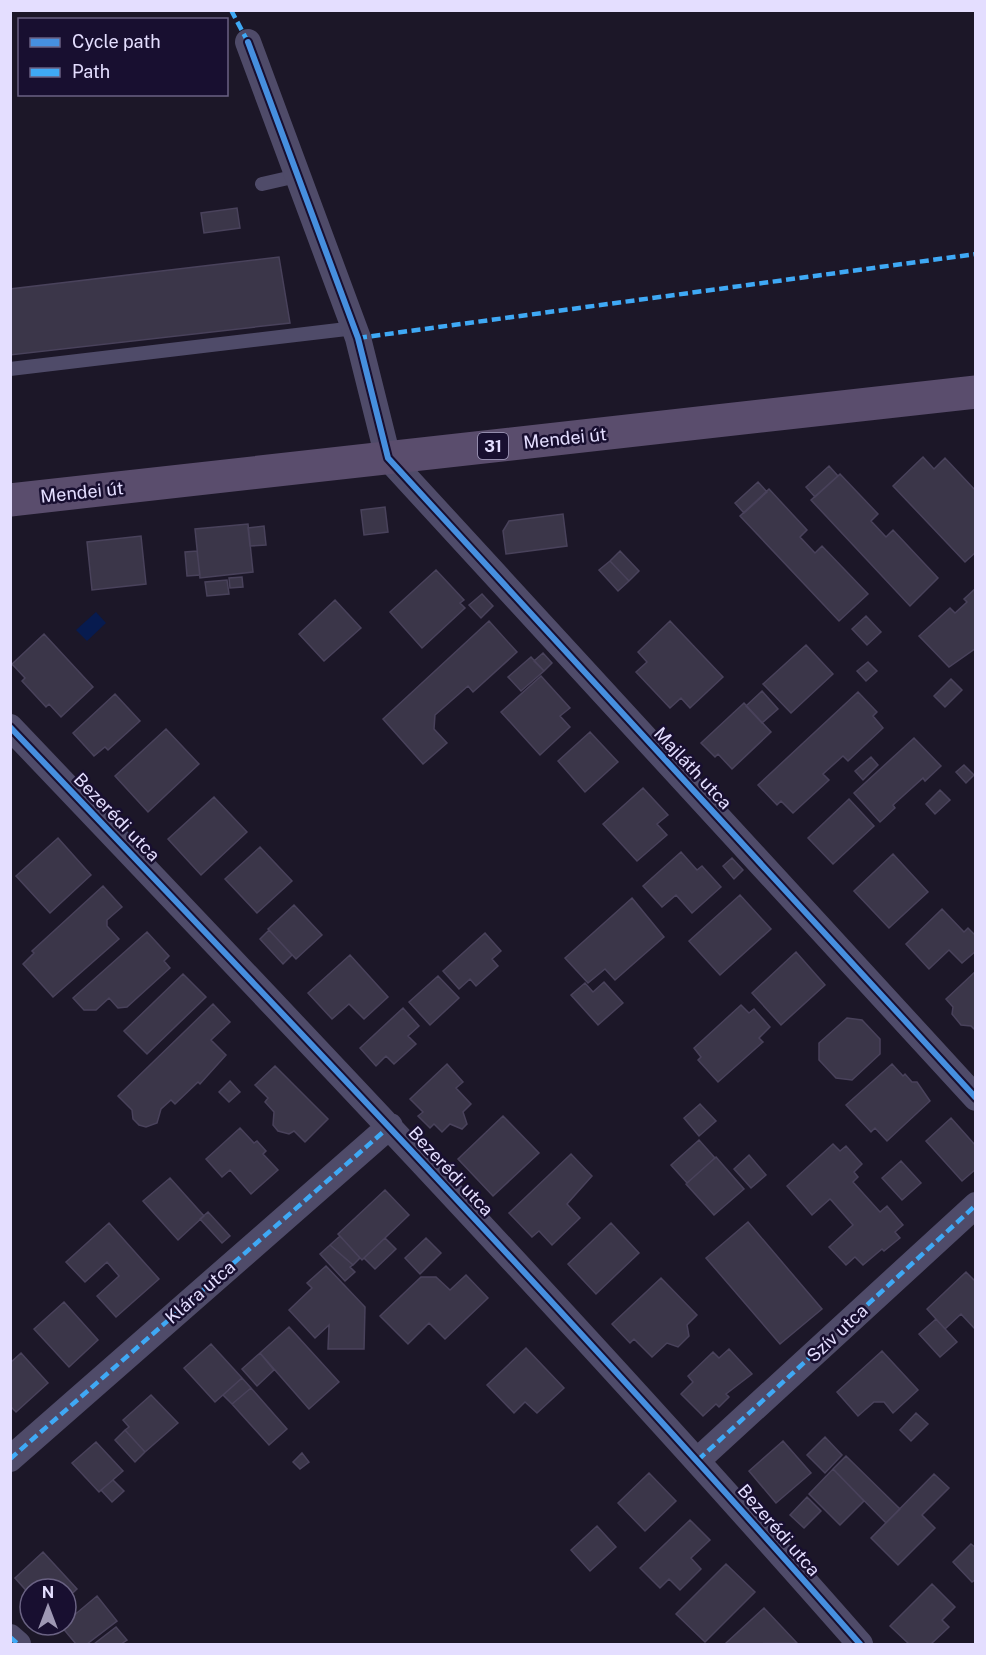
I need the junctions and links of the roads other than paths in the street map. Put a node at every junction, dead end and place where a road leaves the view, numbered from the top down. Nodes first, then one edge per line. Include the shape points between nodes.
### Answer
1 (248, 42) dead end
2 (297, 176) junction
3 (262, 184) dead end
4 (355, 328) junction
5 (10, 369) edge
6 (975, 392) edge
7 (388, 458) junction
8 (10, 500) edge
9 (10, 727) edge
10 (975, 1098) edge
11 (390, 1126) junction
12 (975, 1205) edge
13 (10, 1459) edge
14 (698, 1460) junction
15 (10, 1637) edge
16 (18, 1644) edge
17 (860, 1644) edge

1 - 2 street
2 - 3 lane
2 - 4 street
4 - 5 lane
4 - 7 street
6 - 7 main road, Mendei út / 31
7 - 8 main road, Mendei út / 31
7 - 10 street, Majláth utca
9 - 11 street, Bezerédi utca
11 - 13 street, Klára utca
11 - 14 street, Bezerédi utca
12 - 14 street, Szív utca
14 - 17 street, Bezerédi utca
15 - 16 street

